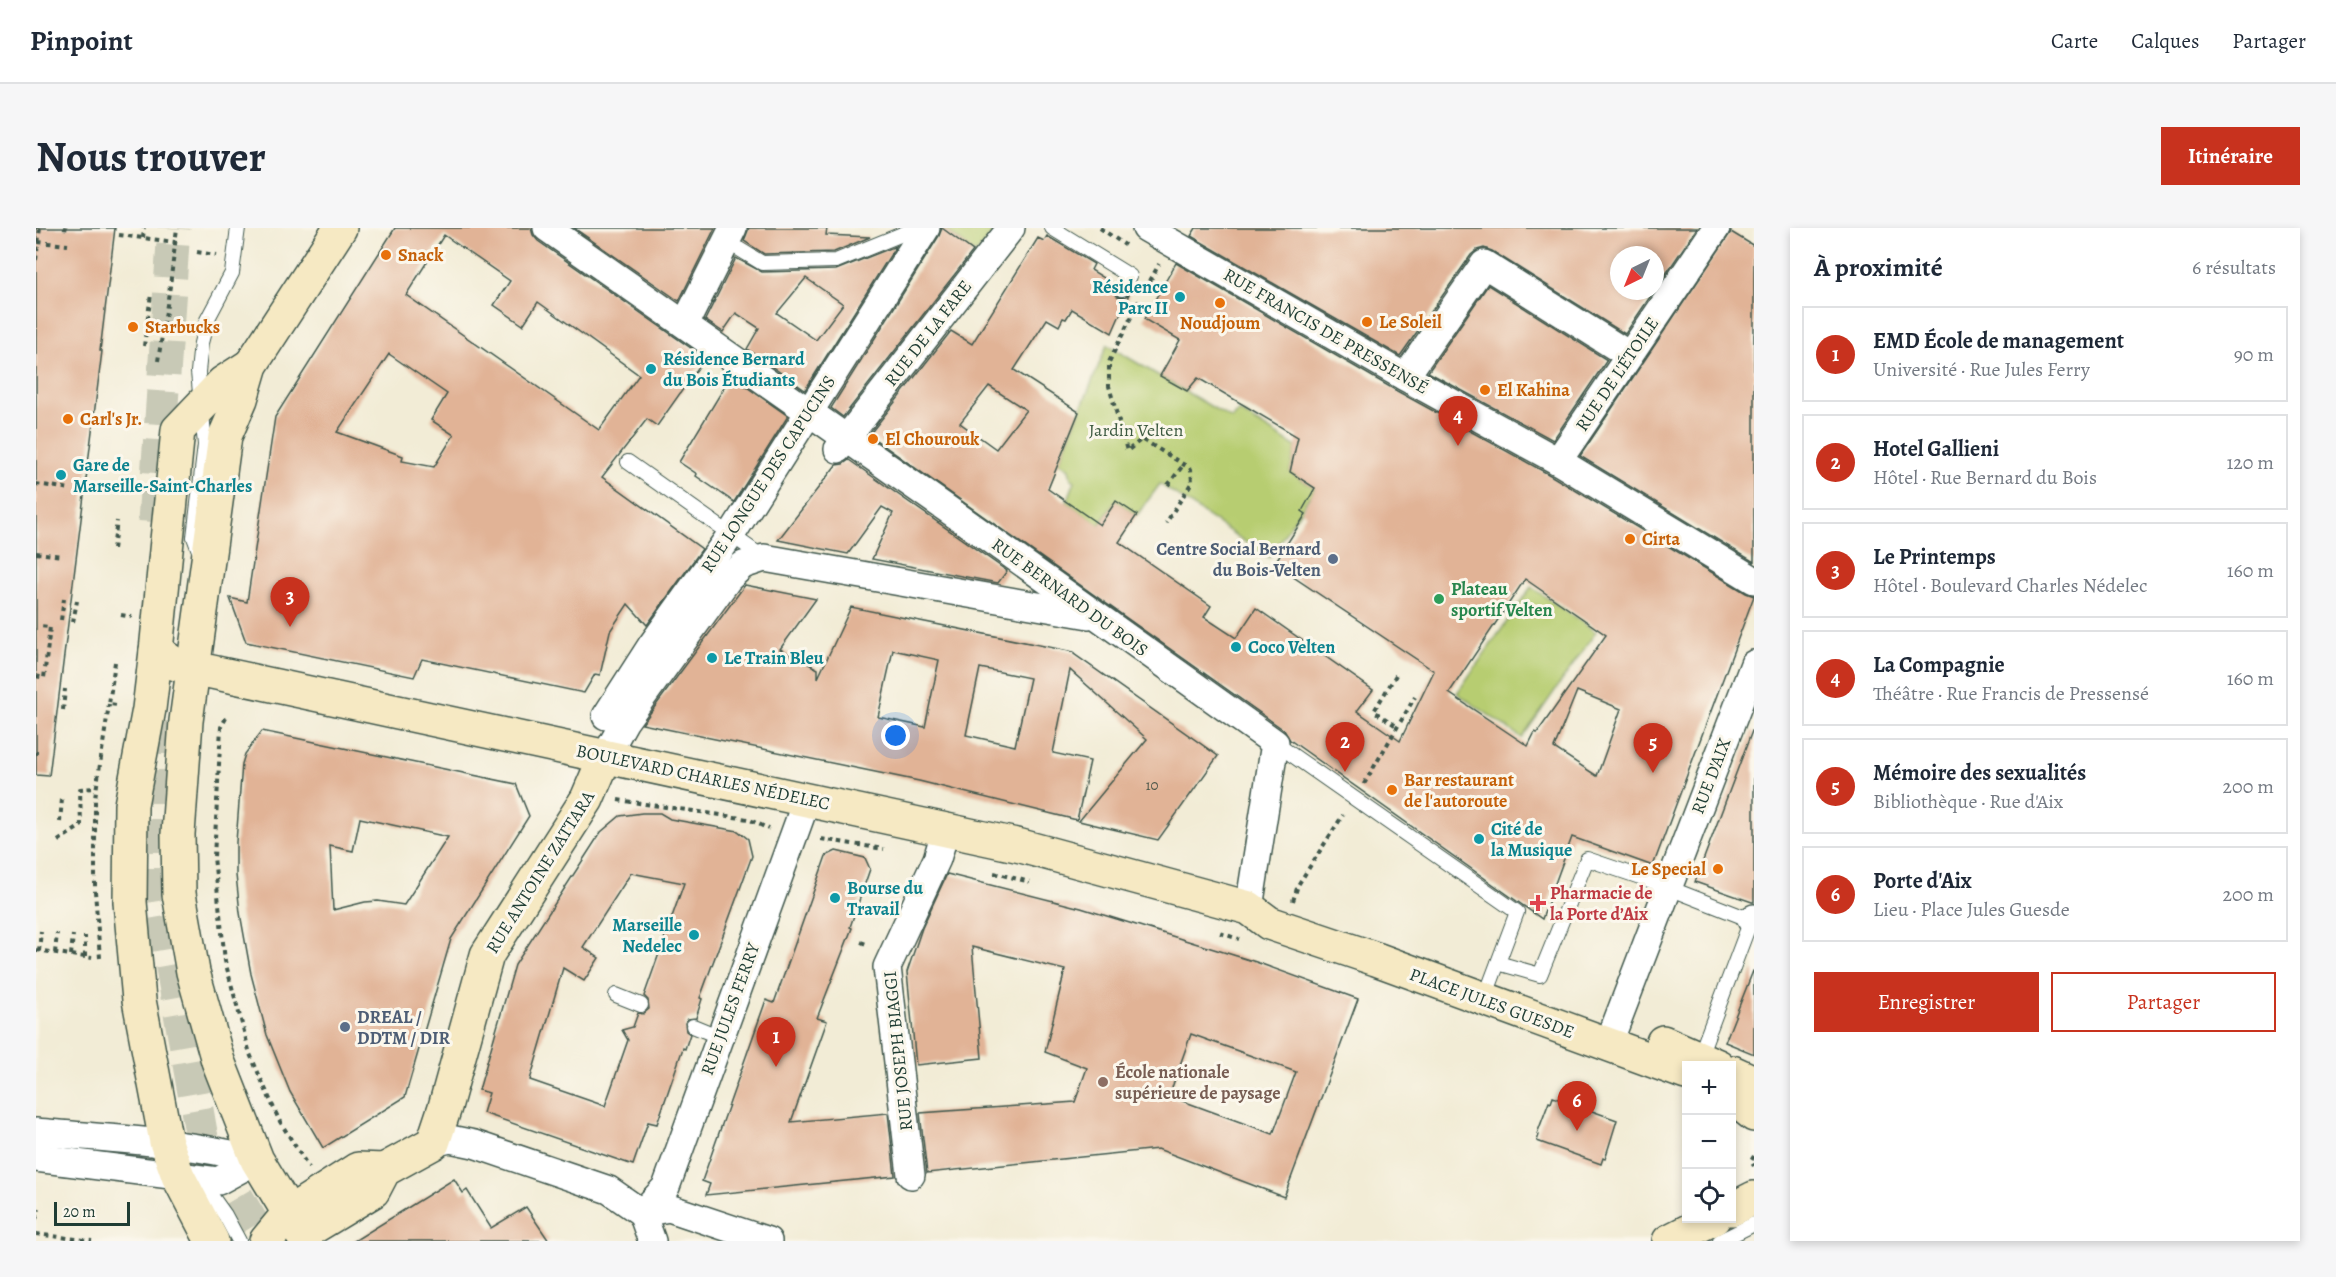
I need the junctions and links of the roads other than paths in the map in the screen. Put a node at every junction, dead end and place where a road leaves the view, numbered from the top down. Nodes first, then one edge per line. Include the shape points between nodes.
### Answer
1 (238, 228) edge
2 (340, 228) edge
3 (547, 228) edge
4 (917, 228) edge
5 (926, 228) edge
6 (1011, 228) edge
7 (1052, 228) edge
8 (1146, 228) edge
9 (1716, 228) edge
10 (736, 239) edge
11 (1122, 289) dead end
12 (685, 324) junction
13 (1629, 355) junction
14 (251, 364) junction
15 (1405, 377) junction
16 (202, 403) junction
17 (809, 412) junction
18 (842, 444) junction
19 (1558, 461) junction
20 (628, 462) dead end
21 (731, 535) junction
22 (764, 558) junction
23 (207, 569) junction
24 (1754, 580) edge
25 (1096, 616) junction
26 (156, 651) junction
27 (1754, 664) edge
28 (194, 668) junction
29 (606, 716) dead end
30 (1275, 743) junction
31 (605, 757) junction
32 (807, 799) junction
33 (945, 831) junction
34 (1668, 888) junction
35 (1249, 908) junction
36 (1753, 919) edge
37 (1379, 952) junction
38 (1491, 982) junction
39 (616, 995) dead end
40 (640, 1005) dead end
41 (693, 1026) dead end
42 (1612, 1035) junction
43 (720, 1037) junction
44 (1688, 1061) edge
45 (1701, 1061) edge
46 (1736, 1074) edge
47 (1754, 1082) edge
48 (1736, 1101) edge
49 (1754, 1115) edge
50 (36, 1132) edge
51 (166, 1142) junction
52 (433, 1143) junction
53 (36, 1158) edge
54 (257, 1160) junction
55 (911, 1174) dead end
56 (188, 1177) junction
57 (1754, 1198) edge
58 (1736, 1207) edge
59 (642, 1213) junction
60 (1704, 1223) edge
61 (1754, 1224) edge
62 (299, 1229) edge
63 (212, 1241) edge
64 (239, 1241) edge
65 (266, 1241) edge
66 (652, 1241) edge
67 (768, 1241) edge
68 (1669, 1241) edge
69 (1720, 1241) edge

1 - 16 lane via 232,273 207,320 201,343 198,372
2 - 14 main road
3 - 12 street, RUE BERNARD DU BOIS
4 - 10 lane via 836,261 762,263
5 - 17 street, RUE LONGUE DES CAPUCINS
6 - 18 street, RUE DE LA FARE
7 - 11 lane via 1130,276
8 - 15 street, RUE FRANCIS DE PRESSENSÉ
9 - 13 street, RUE DE L'ÉTOILE
10 - 12 street
12 - 17 street, RUE BERNARD DU BOIS
13 - 15 street via 1484,264
13 - 19 street, RUE DE L'ÉTOILE
14 - 16 main road via 223,382
14 - 23 main road via 225,436
15 - 19 street, RUE FRANCIS DE PRESSENSÉ
16 - 23 lane via 205,445 194,537
16 - 26 main road via 178,430
17 - 18 street, RUE BERNARD DU BOIS
17 - 21 street, RUE LONGUE DES CAPUCINS
18 - 25 street, RUE BERNARD DU BOIS
19 - 24 street, RUE FRANCIS DE PRESSENSÉ
20 - 21 lane
21 - 22 lane
21 - 29 street, RUE LONGUE DES CAPUCINS
22 - 25 street
22 - 31 street, RUE LONGUE DES CAPUCINS via 743,565 728,579 625,721
23 - 28 main road
25 - 30 street, RUE BERNARD DU BOIS
26 - 28 main road, BOULEVARD CHARLES NÉDELEC via 173,663
26 - 51 main road via 131,805 130,902 140,1000
27 - 34 street, RUE D'AIX
28 - 31 main road, BOULEVARD CHARLES NÉDELEC
28 - 54 main road via 182,773 179,894 207,1029
30 - 35 street
30 - 38 lane, RUE BERNARD DU BOIS via 1517,912
31 - 32 main road, BOULEVARD CHARLES NÉDELEC
31 - 52 main road, RUE ANTOINE ZATTARA via 587,799 487,955
32 - 33 main road, BOULEVARD CHARLES NÉDELEC
32 - 43 street, RUE JULES FERRY
33 - 35 main road, BOULEVARD CHARLES NÉDELEC via 1021,846
33 - 55 street, RUE JOSEPH BIAGGI via 942,849 887,967
34 - 36 lane, PLACE JULES GUESDE
34 - 38 lane, PLACE JULES GUESDE via 1587,859 1540,975
34 - 42 street
35 - 37 main road, BOULEVARD CHARLES NÉDELEC via 1269,923
35 - 37 main road, BOULEVARD CHARLES NÉDELEC via 1272,905 1290,911
36 - 45 lane, PLACE JULES GUESDE
37 - 38 main road, PLACE JULES GUESDE
38 - 42 main road, PLACE JULES GUESDE
39 - 40 lane
41 - 43 lane
42 - 44 main road, PLACE JULES GUESDE
43 - 59 street, RUE JULES FERRY via 666,1187
46 - 47 main road
48 - 49 main road
50 - 51 street
51 - 54 street
51 - 56 main road
52 - 59 street via 450,1139 474,1144 609,1190
52 - 62 main road via 384,1170 358,1169
53 - 56 street
54 - 56 street via 218,1181
54 - 62 main road
56 - 63 main road
56 - 64 lane via 225,1215
57 - 58 main road
59 - 66 street
59 - 67 street via 669,1208
60 - 68 main road
61 - 69 lane
62 - 65 main road

